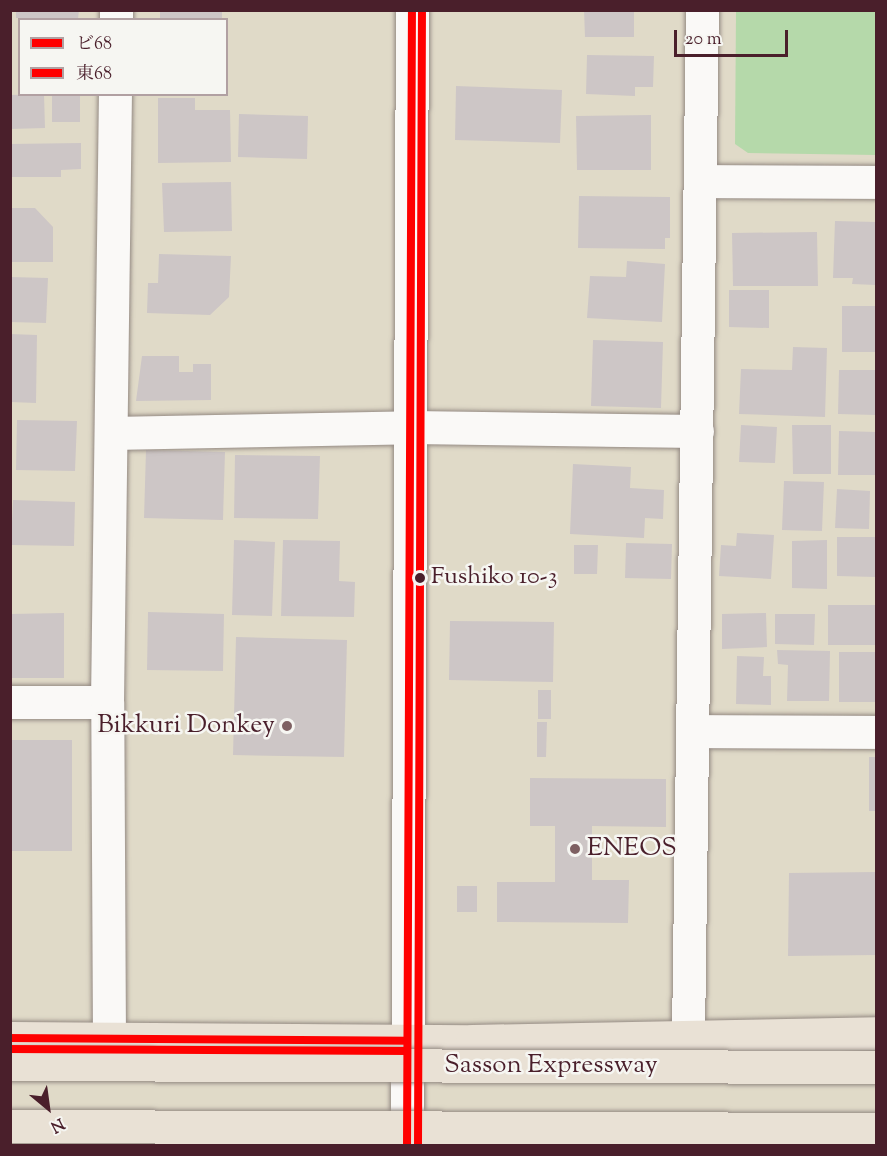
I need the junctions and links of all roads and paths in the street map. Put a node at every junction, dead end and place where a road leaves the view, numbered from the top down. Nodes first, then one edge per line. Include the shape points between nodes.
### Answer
1 (412, 10) edge
2 (702, 10) edge
3 (115, 96) edge
4 (700, 181) junction
5 (876, 182) edge
6 (412, 427) junction
7 (697, 431) junction
8 (111, 433) junction
9 (10, 702) edge
10 (108, 702) junction
11 (693, 731) junction
12 (876, 732) edge
13 (876, 1033) edge
14 (688, 1035) junction
15 (10, 1038) edge
16 (109, 1040) junction
17 (406, 1041) junction
18 (10, 1064) edge
19 (876, 1067) edge
20 (10, 1126) edge
21 (876, 1129) edge
22 (408, 1146) edge

1 - 6 street
2 - 4 street
3 - 8 street
4 - 5 street
4 - 7 street
6 - 7 street
6 - 8 street
6 - 17 street
7 - 11 street
8 - 10 street
9 - 10 street
10 - 16 street
11 - 12 street
11 - 14 street
13 - 14 highway
14 - 17 highway
15 - 16 highway
16 - 17 highway
17 - 22 street
18 - 19 highway, Sasson Expressway, bridge
20 - 21 highway, bridge

